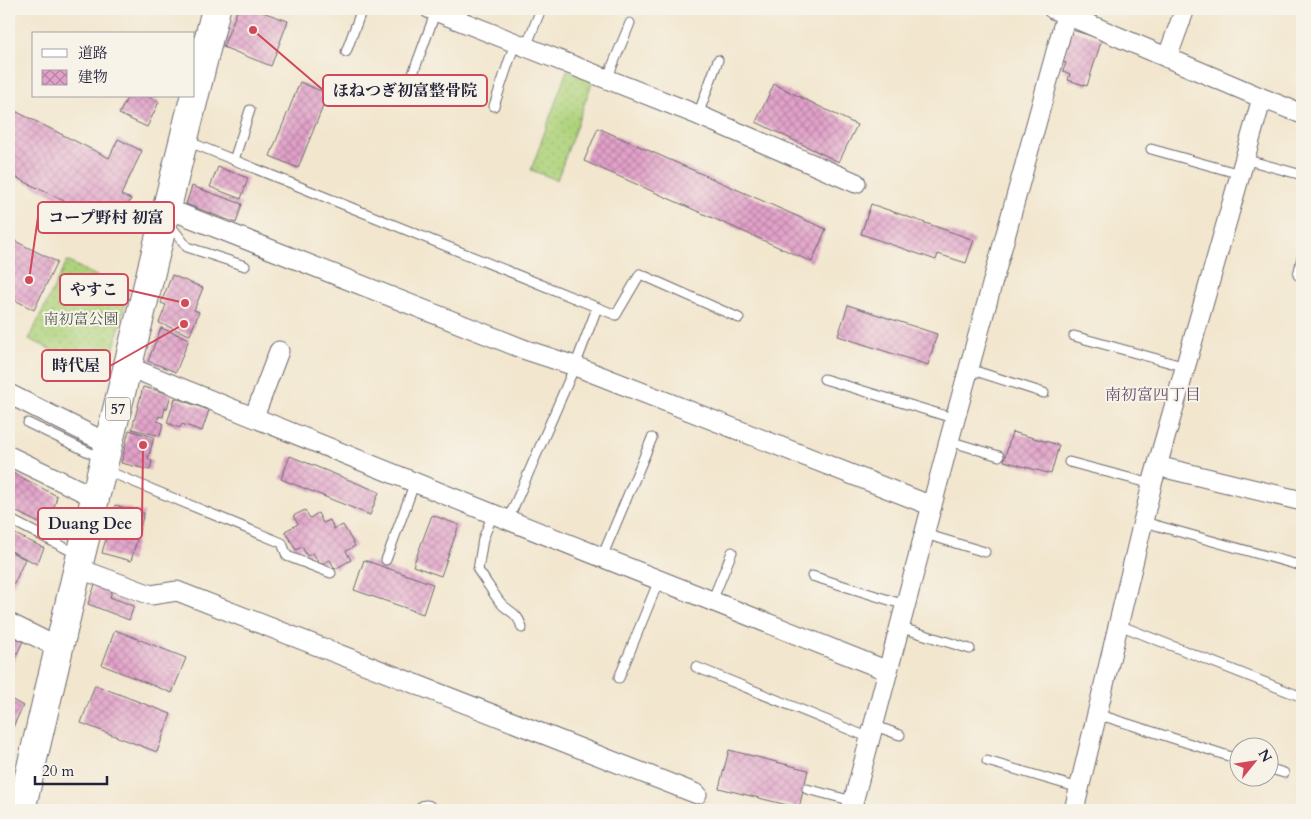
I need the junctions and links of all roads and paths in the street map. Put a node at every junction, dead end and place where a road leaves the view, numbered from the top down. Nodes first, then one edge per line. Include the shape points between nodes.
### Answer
1 (216, 9) edge
2 (362, 9) edge
3 (541, 9) edge
4 (1185, 9) edge
5 (433, 10) edge
6 (1059, 12) edge
7 (630, 23) dead end
8 (520, 45) junction
9 (346, 52) dead end
10 (1167, 58) junction
11 (718, 60) dead end
12 (412, 79) dead end
13 (607, 79) junction
14 (195, 94) edge
15 (194, 98) edge
16 (1262, 98) junction
17 (494, 106) dead end
18 (250, 110) dead end
19 (1302, 114) edge
20 (698, 115) junction
21 (184, 139) junction
22 (1151, 149) dead end
23 (234, 160) junction
24 (1242, 167) junction
25 (1302, 176) edge
26 (856, 183) dead end
27 (164, 217) junction
28 (1302, 257) edge
29 (245, 266) dead end
30 (1298, 275) dead end
31 (598, 308) junction
32 (739, 318) dead end
33 (1074, 336) dead end
34 (280, 351) dead end
35 (129, 366) junction
36 (575, 366) junction
37 (1186, 367) junction
38 (969, 368) junction
39 (824, 378) dead end
40 (1044, 393) dead end
41 (9, 394) edge
42 (254, 417) junction
43 (956, 418) junction
44 (28, 422) dead end
45 (652, 438) dead end
46 (950, 441) junction
47 (9, 456) edge
48 (999, 456) dead end
49 (106, 457) junction
50 (1069, 462) dead end
51 (1155, 475) junction
52 (414, 482) junction
53 (96, 498) junction
54 (1302, 501) edge
55 (932, 506) junction
56 (500, 517) junction
57 (9, 519) edge
58 (1144, 522) junction
59 (925, 534) junction
60 (732, 552) dead end
61 (985, 552) dead end
62 (602, 557) junction
63 (386, 560) dead end
64 (80, 562) junction
65 (1302, 566) edge
66 (330, 572) dead end
67 (812, 576) dead end
68 (659, 580) junction
69 (712, 601) junction
70 (905, 605) junction
71 (9, 623) edge
72 (1119, 625) junction
73 (900, 627) junction
74 (522, 628) dead end
75 (59, 648) junction
76 (970, 649) dead end
77 (696, 667) dead end
78 (888, 671) junction
79 (619, 678) dead end
80 (1302, 697) edge
81 (1097, 714) junction
82 (871, 731) junction
83 (900, 735) dead end
84 (1228, 756) edge
85 (987, 761) dead end
86 (1278, 771) edge
87 (1284, 773) dead end
88 (1080, 788) junction
89 (807, 790) dead end
90 (697, 794) dead end
91 (852, 805) edge
92 (27, 810) edge
93 (1076, 810) edge

1 - 14 main road, 57
2 - 9 lane
3 - 8 lane
4 - 10 street
5 - 8 street
5 - 12 lane
6 - 10 street
6 - 38 street
7 - 13 lane
8 - 13 street
8 - 17 lane
10 - 16 street
11 - 20 lane
13 - 20 street
15 - 21 main road, 57
16 - 19 street
16 - 24 street
18 - 23 lane
20 - 26 street
21 - 23 lane
21 - 27 main road, 57
22 - 24 lane
23 - 31 lane
24 - 25 lane
24 - 37 street
27 - 29 lane via 188,247
27 - 35 main road, 57
27 - 36 street
28 - 30 lane
31 - 32 lane via 616,315 640,274
31 - 36 lane
33 - 37 lane
34 - 42 street
35 - 42 street
35 - 49 main road, 57
36 - 55 street
36 - 56 lane
37 - 51 street
38 - 40 lane
38 - 43 street
39 - 43 lane
41 - 49 street
42 - 52 street
43 - 46 street
44 - 49 lane
45 - 62 lane
46 - 48 lane
46 - 55 street
47 - 53 street
49 - 53 main road, 57
49 - 66 lane via 282,542 287,556
50 - 51 lane
51 - 54 street
51 - 58 street
52 - 56 street
52 - 63 lane
53 - 64 main road, 57
55 - 59 street
56 - 62 street
56 - 74 lane via 483,539 478,570 500,603 519,619
57 - 64 lane
58 - 65 lane
58 - 72 street
59 - 61 lane
59 - 70 street
60 - 69 lane
62 - 68 street
64 - 75 main road, 57
64 - 90 street via 91,573 151,595 177,591
67 - 70 lane
68 - 69 street
68 - 79 lane
69 - 78 street
70 - 73 street
71 - 75 street
72 - 80 lane
72 - 81 street
73 - 76 lane
73 - 78 street
75 - 92 main road, 57
77 - 82 lane
78 - 82 street
81 - 84 lane
81 - 88 street
82 - 83 lane
82 - 91 street
85 - 88 lane
86 - 87 lane
88 - 93 street
89 - 91 lane

